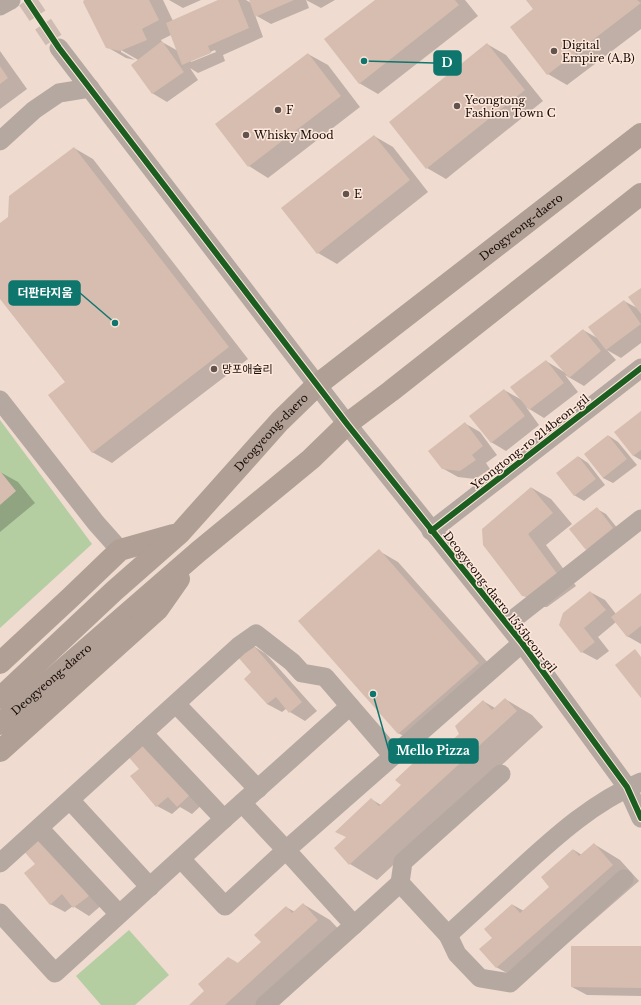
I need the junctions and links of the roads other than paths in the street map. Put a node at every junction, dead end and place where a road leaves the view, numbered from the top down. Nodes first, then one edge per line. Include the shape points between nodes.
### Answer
1 (11, 0) edge
2 (0, 6) edge
3 (59, 48) tunnel mouth
4 (90, 88) junction
5 (641, 134) edge
6 (0, 141) edge
7 (641, 194) edge
8 (641, 368) edge
9 (317, 385) junction
10 (0, 400) edge
11 (347, 424) junction
12 (641, 519) edge
13 (431, 531) junction
14 (180, 533) junction
15 (120, 550) junction
16 (198, 552) junction
17 (507, 624) junction
18 (522, 643) junction
19 (0, 663) edge
20 (11, 696) edge
21 (176, 704) junction
22 (350, 706) junction
23 (0, 724) edge
24 (143, 733) junction
25 (0, 751) edge
26 (393, 756) junction
27 (501, 774) dead end
28 (634, 784) edge
29 (258, 789) junction
30 (70, 800) junction
31 (242, 803) junction
32 (641, 818) edge
33 (224, 819) junction
34 (39, 828) junction
35 (286, 850) junction
36 (181, 859) junction
37 (0, 863) edge
38 (624, 879) dead end
39 (400, 883) junction
40 (150, 886) junction
41 (0, 913) edge
42 (119, 914) junction
43 (354, 925) junction
44 (448, 935) junction
45 (265, 1005) edge

1 - 2 street
3 - 4 street, Deogyeong-daero 1555beon-gil
4 - 6 street via 59,93 34,110
4 - 9 street, Deogyeong-daero 1555beon-gil
5 - 9 main road, Deogyeong-daero
7 - 11 main road, Deogyeong-daero
8 - 13 street, Yeongtong-ro 214beon-gil
9 - 11 street, Deogyeong-daero 1555beon-gil
9 - 14 main road, Deogyeong-daero via 280,421
10 - 15 street
11 - 13 street, Deogyeong-daero 1555beon-gil
11 - 16 main road, Deogyeong-daero via 311,459
12 - 17 street
13 - 17 street, Deogyeong-daero 1555beon-gil
14 - 15 main road
14 - 20 main road, Deogyeong-daero via 114,590
15 - 19 main road
16 - 20 main road, Deogyeong-daero
16 - 25 main road via 158,609
17 - 18 street, Deogyeong-daero 1555beon-gil
18 - 26 street
18 - 28 street, Deogyeong-daero 1555beon-gil
20 - 23 main road, Deogyeong-daero
21 - 22 street via 239,646 256,634 302,673 325,677
21 - 24 street
21 - 29 street
22 - 26 street
22 - 29 street
24 - 30 street
24 - 33 street
26 - 35 street
27 - 39 street via 403,862
28 - 32 street, Deogyeong-daero 1555beon-gil
28 - 44 street via 578,818
29 - 31 street
30 - 34 street
30 - 40 street
31 - 33 street
31 - 35 street
33 - 36 street
34 - 37 street
34 - 42 street
35 - 36 street via 225,906
35 - 43 street
36 - 40 street
38 - 44 street via 510,983 480,978 457,954
39 - 43 street
39 - 44 street
40 - 42 street
41 - 42 street via 55,973
43 - 45 street

